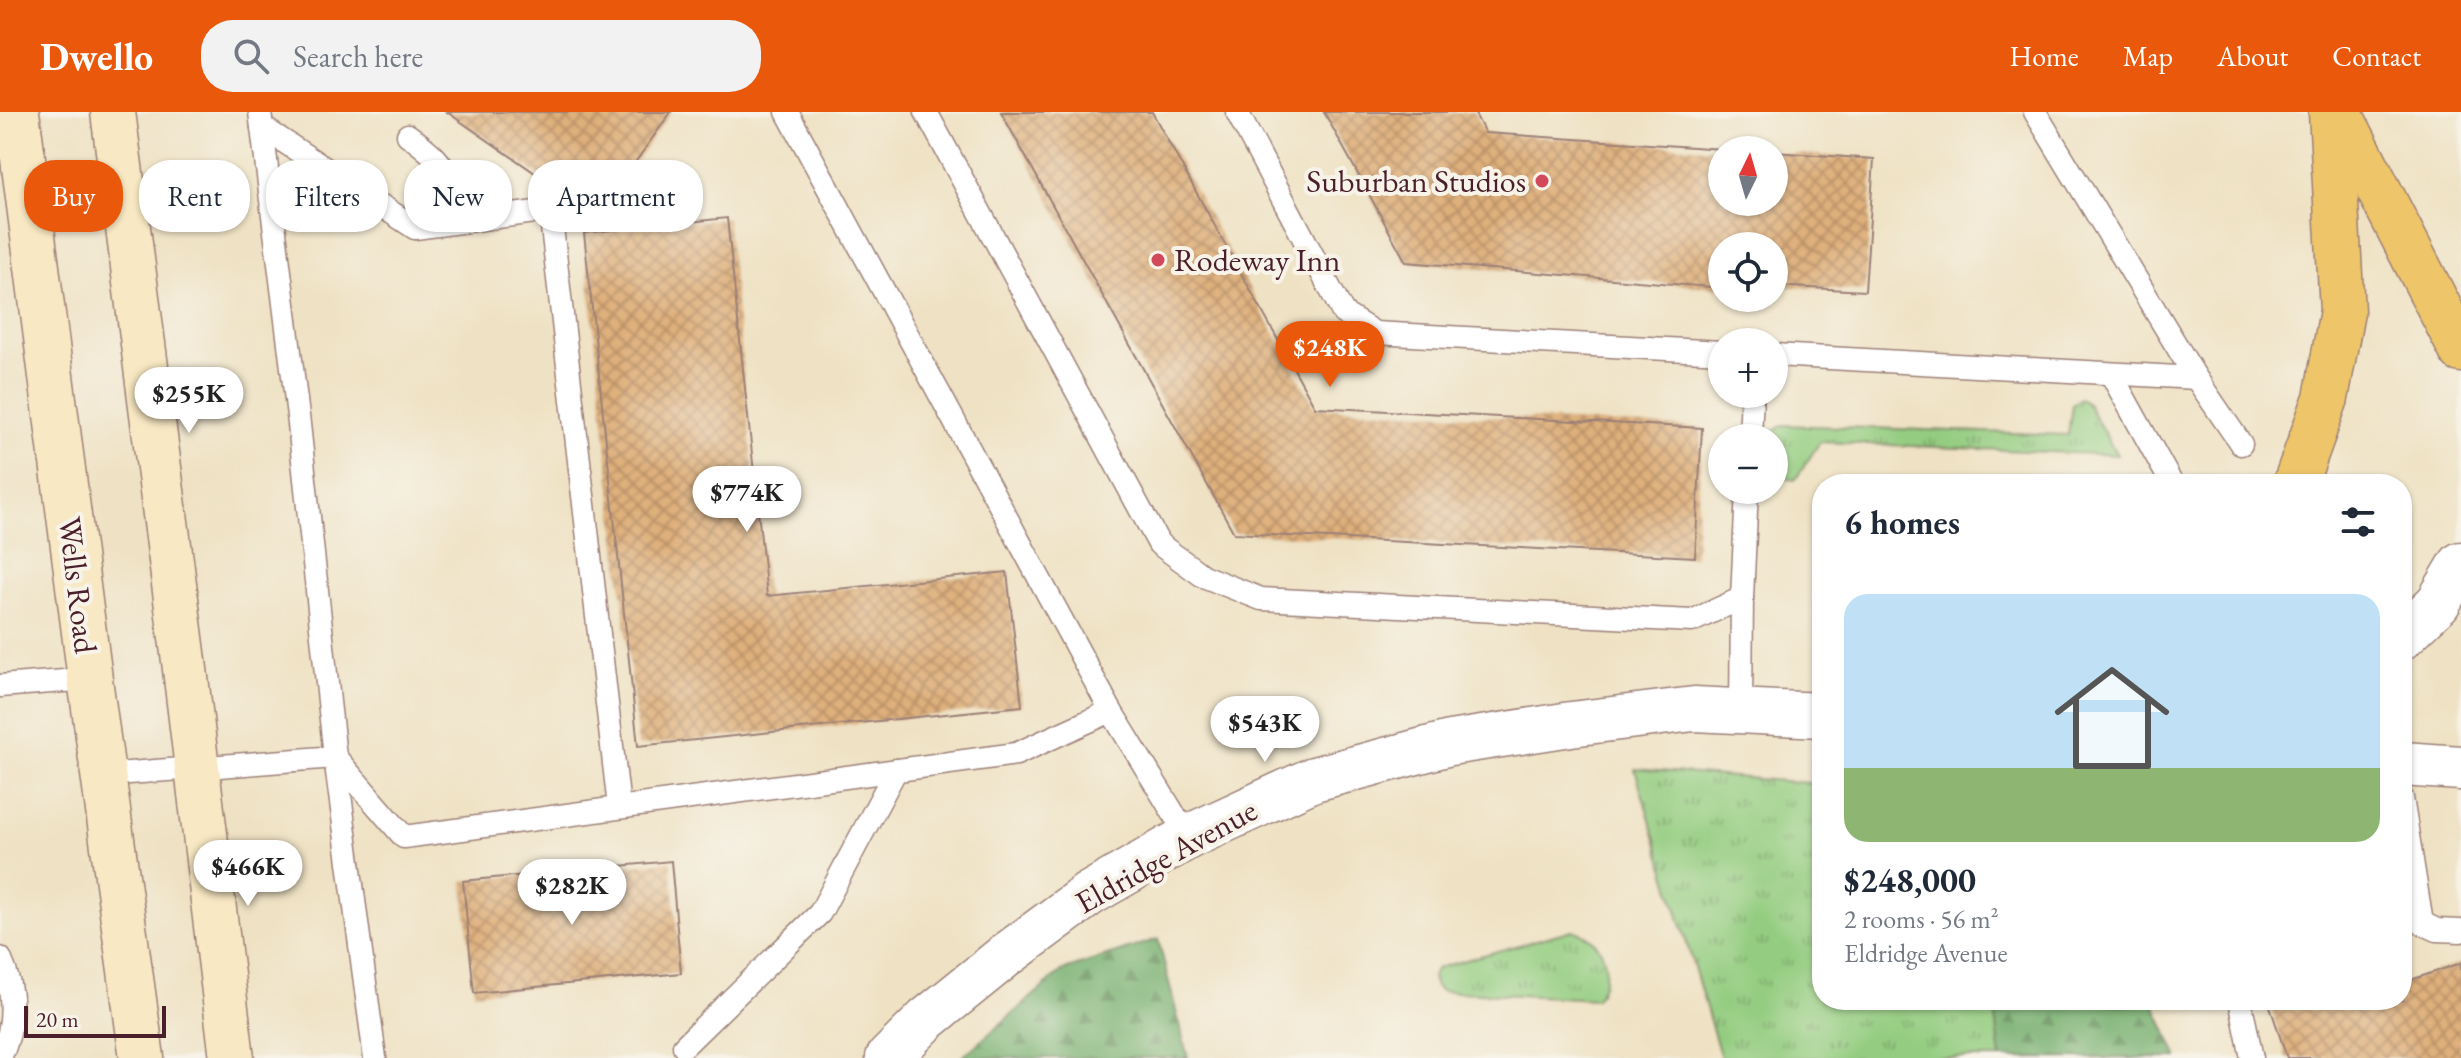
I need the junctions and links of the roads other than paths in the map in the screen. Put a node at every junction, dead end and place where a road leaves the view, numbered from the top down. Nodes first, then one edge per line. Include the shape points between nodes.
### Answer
1 (17, 112) edge
2 (113, 112) edge
3 (787, 112) edge
4 (926, 112) edge
5 (1237, 112) edge
6 (2035, 112) edge
7 (2331, 112) edge
8 (2339, 112) edge
9 (261, 120) edge
10 (408, 135) dead end
11 (439, 160) edge
12 (512, 215) edge
13 (404, 220) edge
14 (2461, 350) edge
15 (1708, 351) edge
16 (1788, 356) edge
17 (2111, 374) junction
18 (2196, 378) junction
19 (2241, 444) dead end
20 (2166, 474) edge
21 (2299, 474) edge
22 (1746, 504) edge
23 (2461, 564) edge
24 (1742, 598) junction
25 (2412, 628) edge
26 (90, 679) junction
27 (0, 686) edge
28 (1741, 710) junction
29 (1111, 711) junction
30 (1812, 714) edge
31 (335, 757) junction
32 (2412, 765) edge
33 (197, 767) junction
34 (2461, 768) edge
35 (896, 770) junction
36 (103, 775) junction
37 (619, 807) junction
38 (1188, 837) junction
39 (2412, 882) edge
40 (2461, 931) edge
41 (0, 958) edge
42 (2242, 1010) edge
43 (684, 1046) dead end
44 (0, 1058) edge
45 (142, 1058) edge
46 (232, 1058) edge
47 (375, 1058) edge
48 (888, 1058) edge
49 (2252, 1058) edge

1 - 26 main road, Wells Road
2 - 33 main road
3 - 29 lane
4 - 24 lane via 1159,544 1203,576 1261,599 1692,621
5 - 15 lane via 1343,313 1375,333
6 - 18 lane
7 - 21 highway via 2342,311 2326,398
8 - 14 highway
9 - 13 lane
9 - 31 lane
10 - 11 lane
12 - 37 lane via 550,210
16 - 17 lane
17 - 18 lane
17 - 20 lane
18 - 19 lane
22 - 24 lane
23 - 25 street via 2438,603
24 - 28 lane
26 - 27 lane
26 - 36 main road, Wells Road
28 - 30 street, Eldridge Avenue
28 - 38 street, Eldridge Avenue via 1694,709 1450,743 1314,779
29 - 35 lane via 1016,754
29 - 38 lane
31 - 33 lane
31 - 37 lane via 404,837
31 - 47 lane
32 - 34 street
33 - 36 lane
33 - 46 main road
35 - 37 lane
35 - 43 lane via 820,913
36 - 45 main road, Wells Road
38 - 48 street, Eldridge Avenue via 1089,894 927,1019
39 - 40 lane via 2422,923
41 - 44 lane via 12,1012
42 - 49 lane

